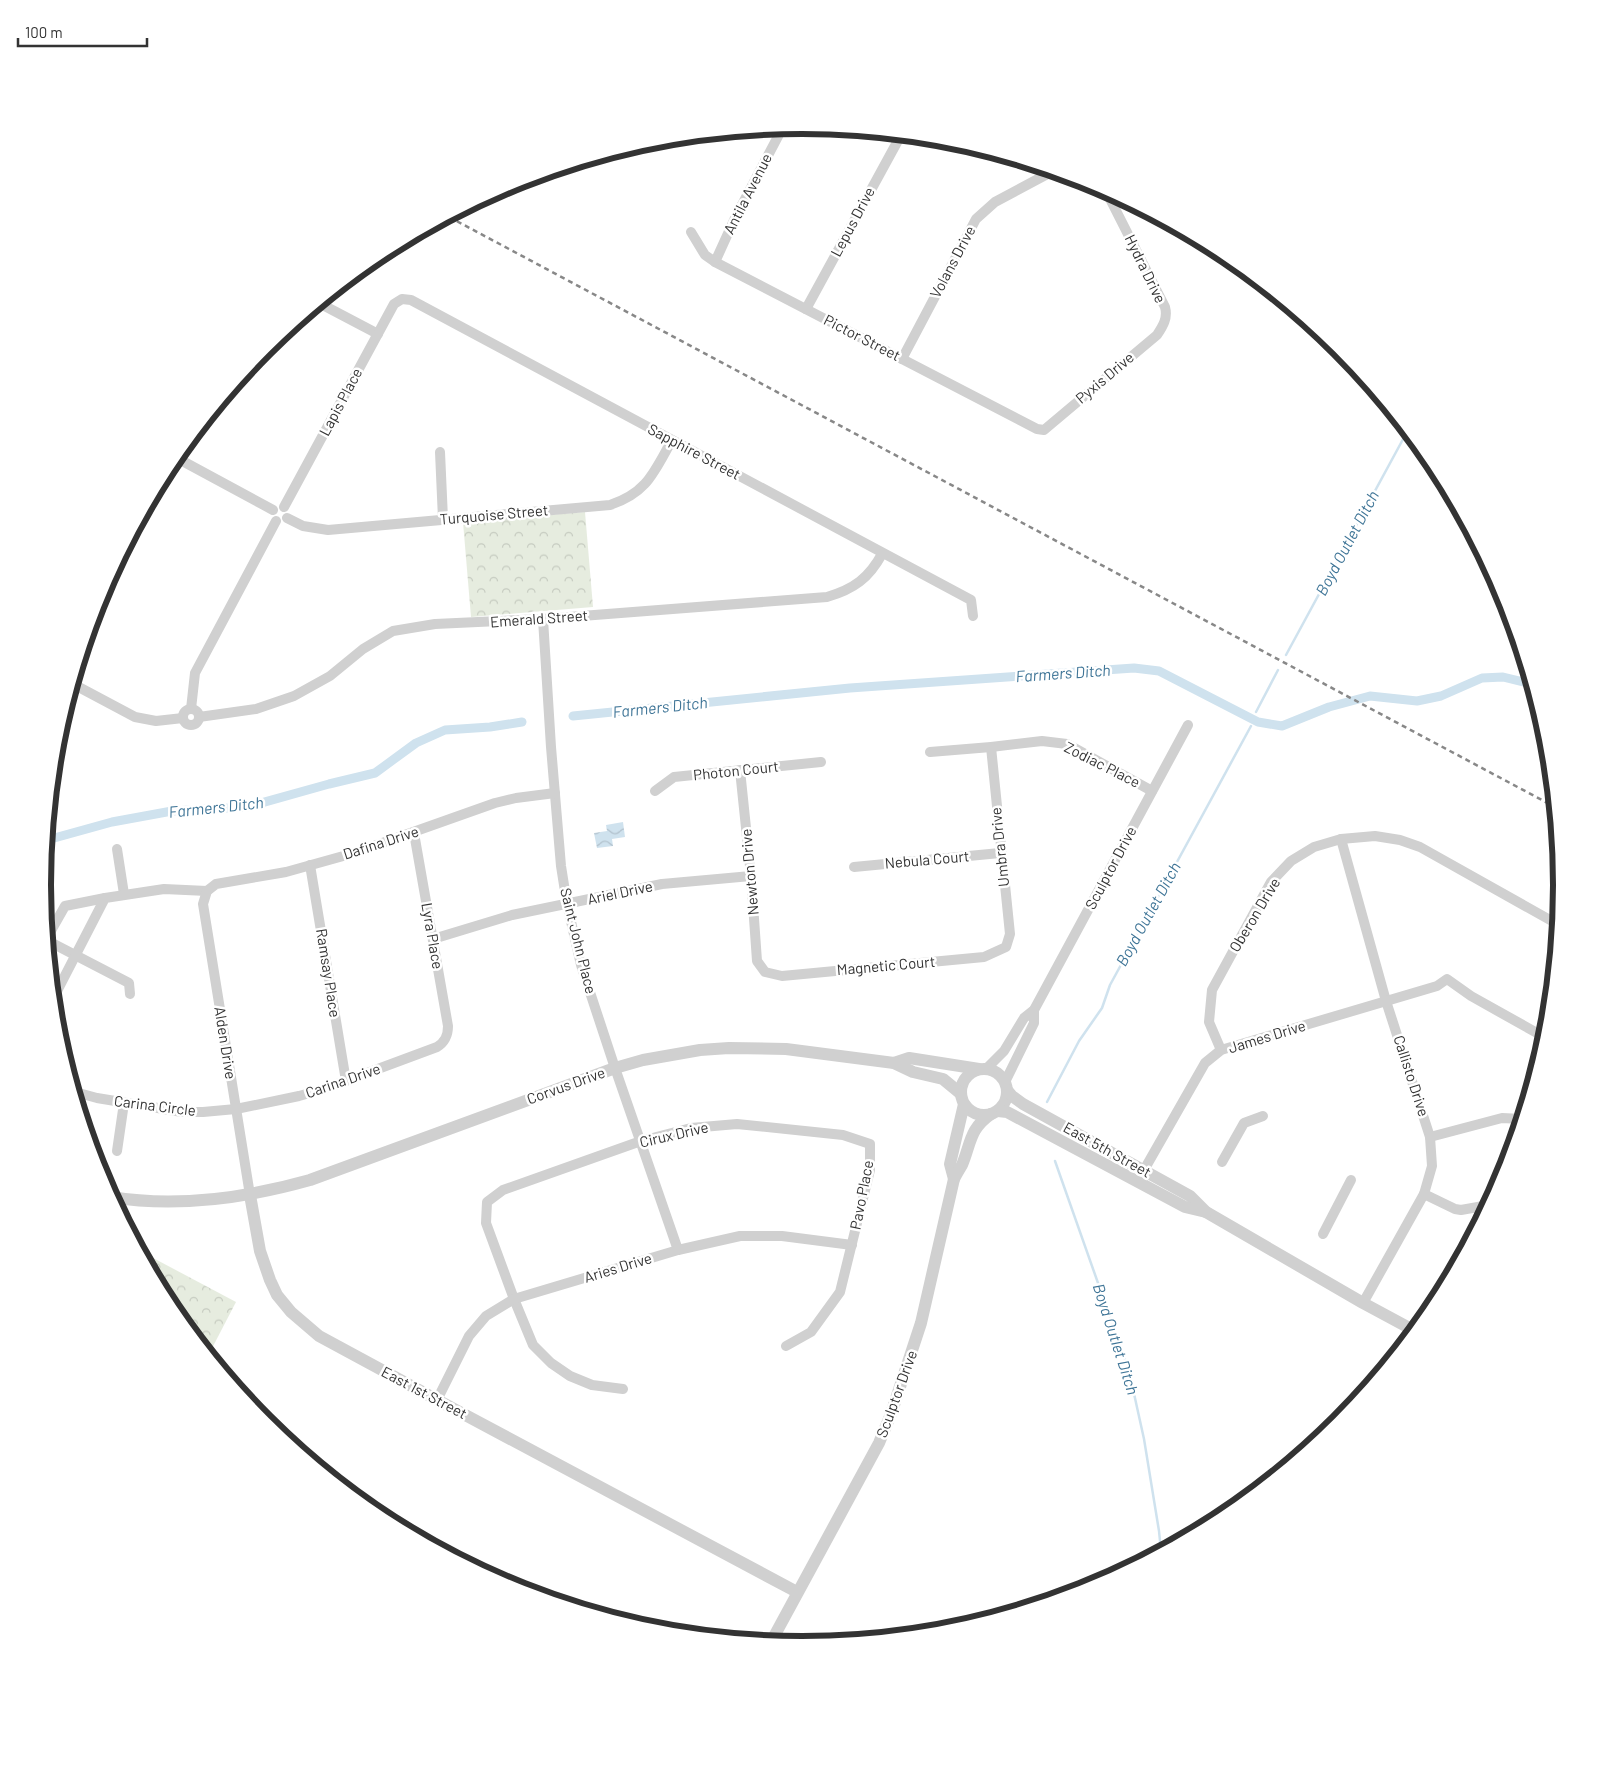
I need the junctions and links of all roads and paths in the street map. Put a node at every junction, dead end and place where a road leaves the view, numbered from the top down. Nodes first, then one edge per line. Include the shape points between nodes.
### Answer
1 (779, 134) edge
2 (898, 140) edge
3 (1046, 175) edge
4 (1111, 200) edge
5 (691, 232) dead end
6 (715, 262) junction
7 (402, 299) joint
8 (324, 306) edge
9 (806, 309) junction
10 (1164, 324) joint
11 (378, 334) junction
12 (902, 359) junction
13 (1044, 430) joint
14 (672, 440) junction
15 (440, 452) dead end
16 (183, 461) edge
17 (273, 510) junction
18 (286, 512) junction
19 (443, 519) junction
20 (276, 521) junction
21 (882, 554) junction
22 (973, 616) dead end
23 (543, 619) junction
24 (78, 687) edge
25 (191, 709) junction
26 (200, 717) junction
27 (184, 718) junction
28 (1188, 725) dead end
29 (991, 747) junction
30 (930, 752) dead end
31 (821, 762) dead end
32 (740, 770) junction
33 (655, 791) dead end
34 (1152, 791) junction
35 (555, 793) junction
36 (414, 833) junction
37 (1341, 839) junction
38 (117, 849) dead end
39 (1000, 854) junction
40 (310, 865) junction
41 (854, 866) dead end
42 (752, 876) junction
43 (207, 891) junction
44 (124, 894) junction
45 (105, 898) junction
46 (567, 904) junction
47 (1552, 922) edge
48 (53, 928) edge
49 (433, 939) junction
50 (54, 944) edge
51 (1006, 947) joint
52 (75, 955) junction
53 (765, 972) joint
54 (59, 988) edge
55 (130, 994) dead end
56 (1386, 1001) junction
57 (1034, 1010) junction
58 (1539, 1034) edge
59 (446, 1039) joint
60 (1221, 1050) junction
61 (894, 1063) junction
62 (615, 1068) junction
63 (983, 1069) junction
64 (346, 1081) junction
65 (1006, 1086) junction
66 (81, 1094) edge
67 (962, 1099) junction
68 (124, 1102) junction
69 (236, 1108) junction
70 (994, 1113) junction
71 (1263, 1116) dead end
72 (1516, 1118) edge
73 (1430, 1137) junction
74 (640, 1141) junction
75 (870, 1144) joint
76 (117, 1151) dead end
77 (1222, 1162) dead end
78 (1144, 1170) junction
79 (954, 1179) junction
80 (1351, 1180) dead end
81 (1424, 1194) junction
82 (250, 1195) junction
83 (120, 1197) edge
84 (1481, 1207) edge
85 (1206, 1212) junction
86 (1323, 1234) dead end
87 (852, 1245) junction
88 (678, 1250) junction
89 (514, 1299) junction
90 (1363, 1303) junction
91 (1409, 1328) edge
92 (786, 1346) dead end
93 (624, 1389) dead end
94 (437, 1400) junction
95 (797, 1592) junction
96 (774, 1635) edge

1 - 6 street, Antila Avenue
2 - 9 street, Lepus Drive
3 - 12 street, Volans Drive via 995,202 976,219
4 - 10 street, Hydra Drive via 1165,308
5 - 6 street, Pictor Street via 705,255
6 - 9 street, Pictor Street
7 - 11 street, Lapis Place via 394,304
7 - 14 street, Sapphire Street via 412,300
8 - 11 street
9 - 12 street, Pictor Street
10 - 13 street, Pyxis Drive via 1157,335
11 - 18 street, Lapis Place
12 - 13 street, Pictor Street
14 - 19 street, Turquoise Street via 650,480 628,500 610,505
14 - 21 street, Sapphire Street
15 - 19 street
16 - 17 street
17 - 18 street via 279,506
17 - 20 street via 272,517
18 - 19 street, Turquoise Street via 303,526 328,530
18 - 20 street via 284,521
20 - 25 street via 195,672
21 - 22 street, Sapphire Street via 970,600
21 - 23 street, Emerald Street via 874,570 858,584 827,597
23 - 26 street, Emerald Street via 435,624 392,631 330,676 294,696 256,709
23 - 35 street, Saint John Place
24 - 27 street via 135,717 156,721
25 - 26 street
25 - 27 street
26 - 27 street via 192,725 186,724
28 - 34 street, Sculptor Drive
29 - 30 street, Zodiac Place
29 - 34 street, Zodiac Place via 1042,740 1067,744
29 - 39 street, Umbra Drive
31 - 32 street, Photon Court
32 - 33 street, Photon Court via 674,777
32 - 42 street, Newton Drive
34 - 57 street, Sculptor Drive
35 - 36 street, Dafina Drive via 495,803
35 - 46 street, Saint John Place
36 - 40 street, Dafina Drive
36 - 49 street, Lyra Place
37 - 47 street, Oberon Drive via 1375,836 1420,847
37 - 56 street, Callisto Drive
37 - 60 street, Oberon Drive via 1314,846 1291,861 1271,882 1212,990 1209,1022
38 - 44 street
39 - 41 street, Nebula Court
39 - 51 street, Umbra Drive via 1010,934
40 - 43 street, Dafina Drive via 219,883
40 - 64 street, Ramsay Place
42 - 46 street, Ariel Drive via 662,884
42 - 53 street, Newton Drive via 757,961
43 - 44 street via 164,889
43 - 69 street, Alden Drive via 203,904
44 - 45 street
45 - 48 street via 65,906
45 - 52 street
46 - 49 street, Ariel Drive via 492,920
46 - 62 street, Saint John Place via 581,964
49 - 59 street, Lyra Place via 448,1026
50 - 52 street
51 - 53 street, Magnetic Court via 975,958 782,976
52 - 54 street
52 - 55 street via 129,983
56 - 58 street, James Drive via 1437,986 1448,978 1472,996
56 - 60 street, James Drive
56 - 73 street, Callisto Drive
57 - 63 street, Sculptor Drive via 1024,1018 1004,1051
57 - 65 street, Sculptor Drive via 1034,1024
59 - 64 street, Carina Drive via 437,1047
60 - 78 street, James Drive via 1205,1063
61 - 62 street, Corvus Drive via 786,1048 729,1048 671,1054
61 - 63 street, Corvus Drive via 910,1058
61 - 67 street, Corvus Drive via 913,1072 942,1079
62 - 74 street, Saint John Place
62 - 82 street, Corvus Drive via 310,1180
63 - 65 street via 1001,1076
63 - 67 street via 973,1071 963,1080
64 - 69 street, Carina Drive via 299,1096
65 - 70 street via 1007,1098
65 - 78 street, East 5th Street via 1012,1096 1023,1104
66 - 68 street, Carina Circle
67 - 70 street via 975,1114
67 - 79 street, Sculptor Drive via 950,1164
68 - 69 street, Carina Circle via 182,1112
68 - 76 street
69 - 82 street, Alden Drive
70 - 79 street, Sculptor Drive via 982,1120 972,1134
70 - 85 street, East 5th Street via 1007,1112 1185,1207
71 - 77 street via 1244,1124
72 - 73 street via 1496,1120
73 - 81 street, Callisto Drive via 1432,1166
74 - 75 street, Cirux Drive via 691,1128 737,1124 844,1135
74 - 88 street, Saint John Place
74 - 89 street, Cirux Drive via 502,1190 488,1202 486,1223
75 - 87 street, Pavo Place via 870,1170
78 - 85 street, East 5th Street via 1190,1196
79 - 95 street, Sculptor Drive via 921,1323 891,1414 879,1443
80 - 86 street
81 - 84 street via 1455,1209
81 - 90 street, Callisto Drive
82 - 83 street via 176,1201
82 - 94 street, East 1st Street via 267,1274 291,1312 319,1336
85 - 90 street, East 5th Street
87 - 88 street, Aries Drive via 782,1236 740,1236
87 - 92 street, Pavo Place via 840,1292 811,1332
88 - 89 street, Aries Drive
89 - 93 street via 533,1346 551,1364 592,1385
89 - 94 street, Aries Drive via 486,1316 469,1336
90 - 91 street, East 5th Street
94 - 95 street, East 1st Street
95 - 96 street, Sculptor Drive

